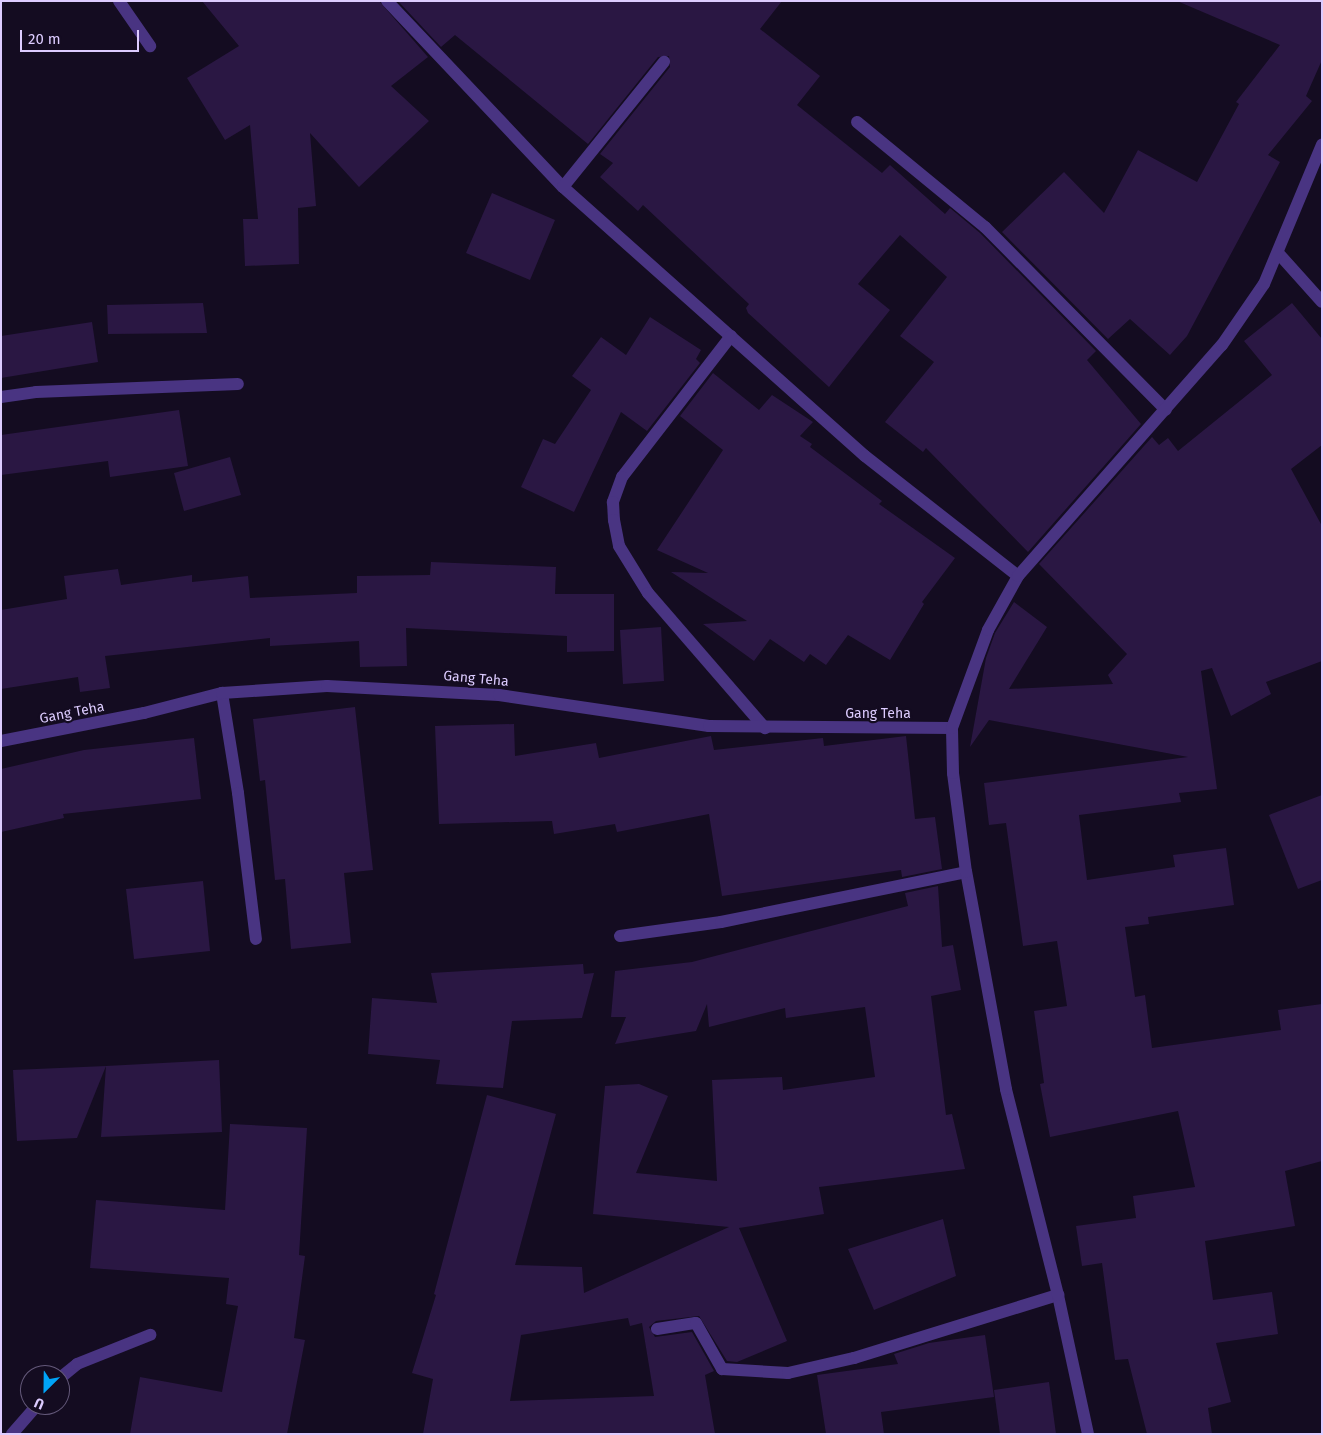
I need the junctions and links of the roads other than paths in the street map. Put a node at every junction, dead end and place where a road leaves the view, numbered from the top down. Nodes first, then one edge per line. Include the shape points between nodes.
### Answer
1 (119, 1) edge
2 (387, 1) edge
3 (150, 46) dead end
4 (664, 62) dead end
5 (857, 122) dead end
6 (1322, 145) edge
7 (563, 188) junction
8 (1279, 254) junction
9 (1322, 302) edge
10 (731, 336) junction
11 (238, 384) dead end
12 (1, 397) edge
13 (1166, 410) junction
14 (1018, 576) junction
15 (222, 692) junction
16 (765, 728) junction
17 (952, 728) junction
18 (1, 741) edge
19 (966, 872) junction
20 (620, 936) dead end
21 (256, 939) dead end
22 (1058, 1295) junction
23 (657, 1329) dead end
24 (150, 1335) dead end
25 (70, 1370) edge
26 (28, 1415) edge
27 (12, 1434) edge
28 (1088, 1434) edge

1 - 3 street
2 - 7 street
4 - 7 street
5 - 13 street via 985,227
6 - 8 street
7 - 10 street
8 - 9 street
8 - 13 street via 1264,284 1222,345
10 - 14 street via 865,456
10 - 16 street via 622,477 613,502 614,520 619,546 648,593
11 - 12 street via 36,392
13 - 14 street
14 - 17 street via 988,630
15 - 16 street, Gang Teha via 327,686 396,688 499,695 709,726
15 - 18 street, Gang Teha via 144,713
15 - 21 street
16 - 17 street, Gang Teha
17 - 19 street via 953,773
19 - 20 street via 721,922
19 - 22 street via 1006,1089
22 - 23 street via 854,1358 788,1373 722,1370 696,1323
22 - 28 street
24 - 25 street
26 - 27 street

